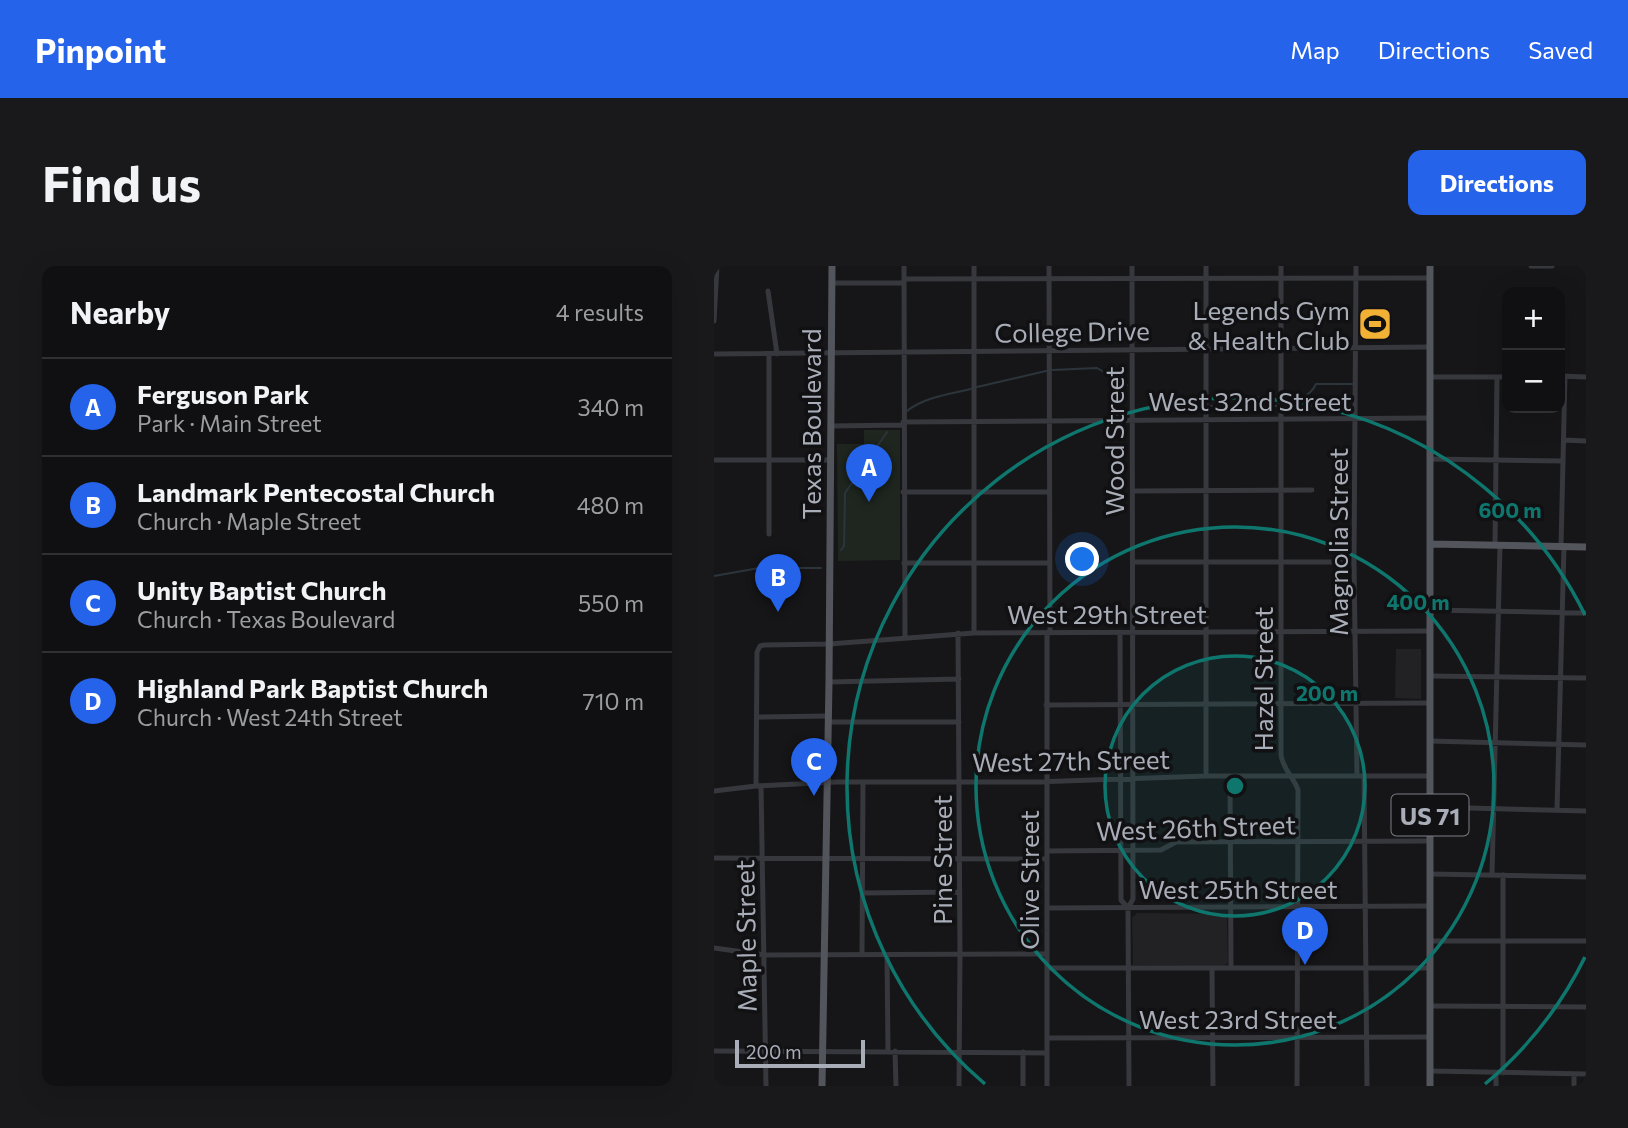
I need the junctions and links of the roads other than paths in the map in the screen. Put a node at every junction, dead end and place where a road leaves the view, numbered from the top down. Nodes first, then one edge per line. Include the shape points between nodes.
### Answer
1 (717, 266) edge
2 (832, 266) edge
3 (904, 266) edge
4 (974, 266) edge
5 (1049, 266) edge
6 (1132, 266) edge
7 (1206, 266) edge
8 (1281, 266) edge
9 (1356, 266) edge
10 (1430, 266) edge
11 (1531, 266) edge
12 (1552, 266) edge
13 (1206, 278) junction
14 (1281, 278) junction
15 (1356, 278) junction
16 (1430, 278) junction
17 (974, 279) junction
18 (1049, 279) junction
19 (1132, 279) junction
20 (903, 281) junction
21 (832, 284) junction
22 (768, 291) dead end
23 (714, 321) edge
24 (1282, 347) junction
25 (1356, 347) junction
26 (1430, 347) junction
27 (1207, 348) junction
28 (1132, 349) junction
29 (1049, 350) junction
30 (974, 352) junction
31 (902, 353) junction
32 (714, 354) edge
33 (769, 354) junction
34 (777, 354) junction
35 (832, 355) junction
36 (1565, 376) edge
37 (1430, 377) junction
38 (1497, 377) junction
39 (1502, 377) edge
40 (1586, 377) edge
41 (1563, 413) edge
42 (1357, 418) junction
43 (1430, 418) junction
44 (1206, 419) junction
45 (1282, 419) junction
46 (1133, 420) junction
47 (974, 421) junction
48 (1049, 421) junction
49 (903, 423) junction
50 (831, 426) junction
51 (1564, 440) junction
52 (1586, 441) edge
53 (1430, 459) junction
54 (714, 460) edge
55 (769, 460) junction
56 (831, 460) junction
57 (1496, 460) junction
58 (1563, 461) junction
59 (1281, 490) junction
60 (1312, 490) dead end
61 (1133, 491) junction
62 (1206, 491) junction
63 (903, 492) junction
64 (973, 492) junction
65 (1049, 492) junction
66 (769, 534) dead end
67 (1430, 544) junction
68 (1498, 545) junction
69 (1562, 546) junction
70 (1586, 547) edge
71 (1133, 562) junction
72 (1206, 562) junction
73 (1281, 562) junction
74 (1354, 562) junction
75 (904, 563) junction
76 (975, 563) junction
77 (1049, 563) junction
78 (1430, 610) junction
79 (1499, 611) junction
80 (1562, 612) junction
81 (1586, 613) edge
82 (1430, 631) junction
83 (1120, 632) junction
84 (1132, 632) junction
85 (1206, 632) junction
86 (1282, 632) junction
87 (1355, 632) junction
88 (958, 633) junction
89 (974, 633) junction
90 (1048, 633) junction
91 (905, 637) junction
92 (829, 644) junction
93 (784, 645) joint
94 (1430, 676) junction
95 (1497, 677) junction
96 (1561, 678) junction
97 (1586, 678) edge
98 (958, 679) junction
99 (829, 682) junction
100 (1207, 703) junction
101 (1281, 703) junction
102 (1356, 703) junction
103 (1430, 703) junction
104 (1132, 704) junction
105 (1046, 705) junction
106 (1121, 705) junction
107 (757, 717) junction
108 (828, 719) junction
109 (959, 722) junction
110 (1430, 741) junction
111 (1495, 743) junction
112 (1559, 744) junction
113 (1586, 745) edge
114 (1206, 776) junction
115 (1230, 776) junction
116 (1290, 776) junction
117 (1361, 776) junction
118 (1430, 776) junction
119 (1120, 779) junction
120 (1133, 779) junction
121 (1047, 780) junction
122 (863, 782) junction
123 (960, 782) junction
124 (826, 783) junction
125 (759, 786) junction
126 (714, 791) edge
127 (1430, 807) junction
128 (1494, 808) junction
129 (1558, 810) junction
130 (1586, 811) edge
131 (1365, 841) junction
132 (1430, 841) junction
133 (1230, 842) junction
134 (1297, 842) junction
135 (1047, 851) junction
136 (1121, 851) junction
137 (1133, 851) junction
138 (714, 858) edge
139 (764, 858) junction
140 (825, 858) junction
141 (863, 858) junction
142 (960, 859) junction
143 (1047, 859) junction
144 (1430, 874) junction
145 (1492, 875) junction
146 (1503, 876) junction
147 (1586, 877) edge
148 (959, 892) junction
149 (863, 893) junction
150 (1430, 906) junction
151 (1366, 907) junction
152 (1047, 908) junction
153 (1128, 908) junction
154 (1231, 908) junction
155 (1297, 908) junction
156 (1430, 941) junction
157 (1586, 941) edge
158 (1503, 942) junction
159 (714, 948) edge
160 (960, 954) junction
161 (1047, 954) junction
162 (824, 955) junction
163 (862, 955) junction
164 (887, 955) junction
165 (765, 956) junction
166 (1231, 967) junction
167 (1367, 967) junction
168 (1047, 968) junction
169 (1129, 968) junction
170 (1212, 968) junction
171 (1297, 968) junction
172 (1430, 968) junction
173 (1430, 1006) junction
174 (1503, 1007) junction
175 (1586, 1007) edge
176 (1129, 1037) junction
177 (1213, 1037) junction
178 (1297, 1037) junction
179 (1430, 1037) junction
180 (1047, 1038) junction
181 (1367, 1038) junction
182 (766, 1051) junction
183 (822, 1051) junction
184 (892, 1051) junction
185 (714, 1052) edge
186 (958, 1052) junction
187 (1023, 1052) junction
188 (1047, 1053) junction
189 (1430, 1071) junction
190 (1500, 1073) junction
191 (1574, 1074) junction
192 (1586, 1074) edge
193 (766, 1086) edge
194 (822, 1086) edge
195 (896, 1086) edge
196 (959, 1086) edge
197 (1023, 1086) edge
198 (1047, 1086) edge
199 (1129, 1086) edge
200 (1213, 1086) edge
201 (1297, 1086) edge
202 (1367, 1086) edge
203 (1430, 1086) edge
204 (1496, 1086) edge
205 (1574, 1086) edge

1 - 23 street
2 - 21 main road, Texas Boulevard
3 - 20 street
4 - 17 street
5 - 18 street, Olive Street
6 - 19 street, Wood Street
7 - 13 street
8 - 14 street, Hazel Street
9 - 15 street, Magnolia Street
10 - 16 main road, US 71
11 - 12 street
13 - 14 street
13 - 19 street
13 - 27 street
14 - 15 street
14 - 24 street, Hazel Street
15 - 16 street
15 - 25 street, Magnolia Street
16 - 26 main road, US 71
17 - 18 street
17 - 20 street
17 - 30 street
18 - 19 street
18 - 29 street, Olive Street
19 - 28 street, Wood Street
20 - 21 street
20 - 31 street
21 - 35 main road, Texas Boulevard
22 - 34 street
24 - 25 street, College Drive
24 - 27 street, College Drive
24 - 45 street, Hazel Street
25 - 26 street, College Drive
25 - 42 street, Magnolia Street
26 - 37 main road, US 71
27 - 28 street, College Drive
27 - 44 street
28 - 29 street, College Drive
28 - 46 street, Wood Street
29 - 30 street, College Drive
29 - 48 street, Olive Street
30 - 31 street, College Drive
30 - 47 street
31 - 35 street, College Drive
31 - 49 street
32 - 33 street, College Drive
33 - 34 street, College Drive
33 - 55 street
34 - 35 street, College Drive
35 - 50 main road, Texas Boulevard
36 - 40 street
37 - 38 street
37 - 43 main road, US 71
38 - 39 street
38 - 57 street
41 - 51 street
42 - 43 street, West 32nd Street
42 - 45 street, West 32nd Street
42 - 74 street, Magnolia Street
43 - 53 main road, US 71
44 - 45 street, West 32nd Street
44 - 46 street, West 32nd Street
44 - 62 street
45 - 59 street, Hazel Street
46 - 48 street, West 32nd Street
46 - 61 street, Wood Street
47 - 48 street, West 32nd Street
47 - 49 street, West 32nd Street
47 - 64 street
48 - 65 street, Olive Street
49 - 50 street, West 32nd Street
49 - 63 street
50 - 56 main road, Texas Boulevard
51 - 52 street
51 - 58 street
53 - 57 street
53 - 67 main road, US 71
54 - 55 street
55 - 56 street
55 - 66 street
56 - 92 main road, Texas Boulevard
57 - 58 street
57 - 68 street
58 - 69 street
59 - 60 street
59 - 62 street
59 - 73 street, Hazel Street
61 - 62 street
61 - 71 street, Wood Street
62 - 72 street
63 - 64 street
63 - 75 street
64 - 65 street
64 - 76 street
65 - 77 street, Olive Street
67 - 68 main road
67 - 78 main road, US 71
68 - 69 main road
68 - 79 street
69 - 70 main road
69 - 80 street
71 - 72 street
71 - 84 street, Wood Street
72 - 73 street
72 - 85 street
73 - 74 street
73 - 86 street, Hazel Street
74 - 87 street, Magnolia Street
75 - 76 street
75 - 91 street
76 - 77 street
76 - 89 street
77 - 90 street, Olive Street
78 - 79 street
78 - 82 main road, US 71
79 - 80 street
79 - 95 street
80 - 81 street
80 - 96 street
82 - 87 street, West 29th Street
82 - 94 main road, US 71
83 - 84 street, West 29th Street
83 - 90 street, West 29th Street
83 - 106 street, Wood Street
84 - 85 street, West 29th Street
84 - 104 street, Wood Street
85 - 86 street, West 29th Street
85 - 100 street
86 - 87 street, West 29th Street
86 - 101 street, Hazel Street
87 - 102 street, Magnolia Street
88 - 89 street, West 29th Street
88 - 91 street, West 29th Street
88 - 98 street, Pine Street
89 - 90 street, West 29th Street
90 - 105 street, Olive Street
91 - 92 street, West 29th Street
92 - 93 street, West 29th Street
92 - 99 main road, Texas Boulevard
93 - 107 street, Maple Street via 758,649
94 - 95 street
94 - 103 main road, US 71
95 - 96 street
95 - 111 street
96 - 97 street
96 - 112 street
98 - 99 street
98 - 109 street, Pine Street
99 - 108 main road, Texas Boulevard
100 - 101 street
100 - 104 street
100 - 114 street
101 - 102 street
101 - 116 street, Hazel Street via 1281,755
102 - 103 street
102 - 117 street, Magnolia Street
103 - 110 main road, US 71
104 - 106 street
104 - 120 street, Wood Street
105 - 106 street
105 - 121 street, Olive Street
106 - 119 street, Wood Street
107 - 108 street
107 - 125 street, Maple Street
108 - 109 street
108 - 124 main road, Texas Boulevard
109 - 123 street, Pine Street
110 - 111 street
110 - 118 main road, US 71
111 - 112 street
111 - 128 street
112 - 113 street
112 - 129 street
114 - 115 street, West 27th Street
114 - 120 street, West 27th Street
115 - 116 street, West 27th Street
115 - 133 street
116 - 117 street, West 27th Street
116 - 134 street, Hazel Street via 1298,790
117 - 118 street, West 27th Street
117 - 131 street, Magnolia Street
118 - 127 main road, US 71
119 - 120 street, West 27th Street
119 - 121 street, West 27th Street
119 - 136 street, Wood Street
120 - 137 street, Wood Street
121 - 123 street, West 27th Street
121 - 135 street, Olive Street
122 - 123 street, West 27th Street
122 - 124 street, West 27th Street
122 - 141 street
123 - 142 street, Pine Street
124 - 125 street, West 27th Street
124 - 140 main road, Texas Boulevard
125 - 126 street, West 27th Street
125 - 139 street, Maple Street
127 - 128 street
127 - 132 main road, US 71
128 - 129 street
128 - 145 street
129 - 130 street
131 - 132 street, West 26th Street
131 - 134 street, West 26th Street
131 - 151 street, Magnolia Street
132 - 144 main road, US 71
133 - 134 street, West 26th Street
133 - 137 street, West 26th Street via 1176,842 1161,850
133 - 154 street
134 - 155 street, Hazel Street
135 - 136 street, West 26th Street
135 - 143 street, Olive Street
136 - 137 street, West 26th Street
136 - 153 street, Wood Street via 1121,900
137 - 153 street, Wood Street via 1133,900
138 - 139 street
139 - 140 street
139 - 165 street, Maple Street
140 - 141 street
140 - 162 main road, Texas Boulevard
141 - 142 street
141 - 149 street
142 - 143 street
142 - 148 street, Pine Street
143 - 152 street, Olive Street
144 - 145 street
144 - 150 main road, US 71
145 - 146 street
146 - 147 street
146 - 158 street
148 - 149 street
148 - 160 street, Pine Street
149 - 163 street
150 - 151 street, West 25th Street
150 - 156 main road, US 71
151 - 155 street, West 25th Street
151 - 167 street, Magnolia Street
152 - 153 street, West 25th Street
152 - 161 street, Olive Street
153 - 154 street, West 25th Street
153 - 169 street, Wood Street
154 - 155 street, West 25th Street
154 - 166 street
155 - 171 street, Hazel Street
156 - 158 street
156 - 172 main road, US 71
157 - 158 street
158 - 174 street
159 - 165 street
160 - 161 street
160 - 164 street
160 - 186 street, Pine Street
161 - 168 street, Olive Street
162 - 163 street
162 - 165 street
162 - 183 main road, Texas Boulevard
163 - 164 street
164 - 184 street
165 - 182 street, Maple Street
166 - 170 street
166 - 171 street
167 - 171 street
167 - 172 street
167 - 181 street, Magnolia Street
168 - 169 street
168 - 180 street, Olive Street
169 - 170 street
169 - 176 street, Wood Street
170 - 177 street
171 - 178 street, Hazel Street
172 - 173 main road, US 71
173 - 174 street
173 - 179 main road, US 71
174 - 175 street
174 - 190 street
176 - 177 street, West 23rd Street
176 - 180 street, West 23rd Street
176 - 199 street, Wood Street
177 - 178 street, West 23rd Street
177 - 200 street
178 - 181 street, West 23rd Street
178 - 201 street, Hazel Street
179 - 181 street, West 23rd Street
179 - 189 main road, US 71
180 - 188 street, Olive Street
181 - 202 street, Magnolia Street
182 - 183 street
182 - 185 street
182 - 193 street, Maple Street
183 - 184 street
183 - 194 main road, Texas Boulevard
184 - 186 street
184 - 195 street
186 - 187 street
186 - 196 street, Pine Street
187 - 188 street
187 - 197 street
188 - 198 street, Olive Street
189 - 190 street
189 - 203 main road, US 71
190 - 191 street
190 - 204 street
191 - 192 street
191 - 205 street

